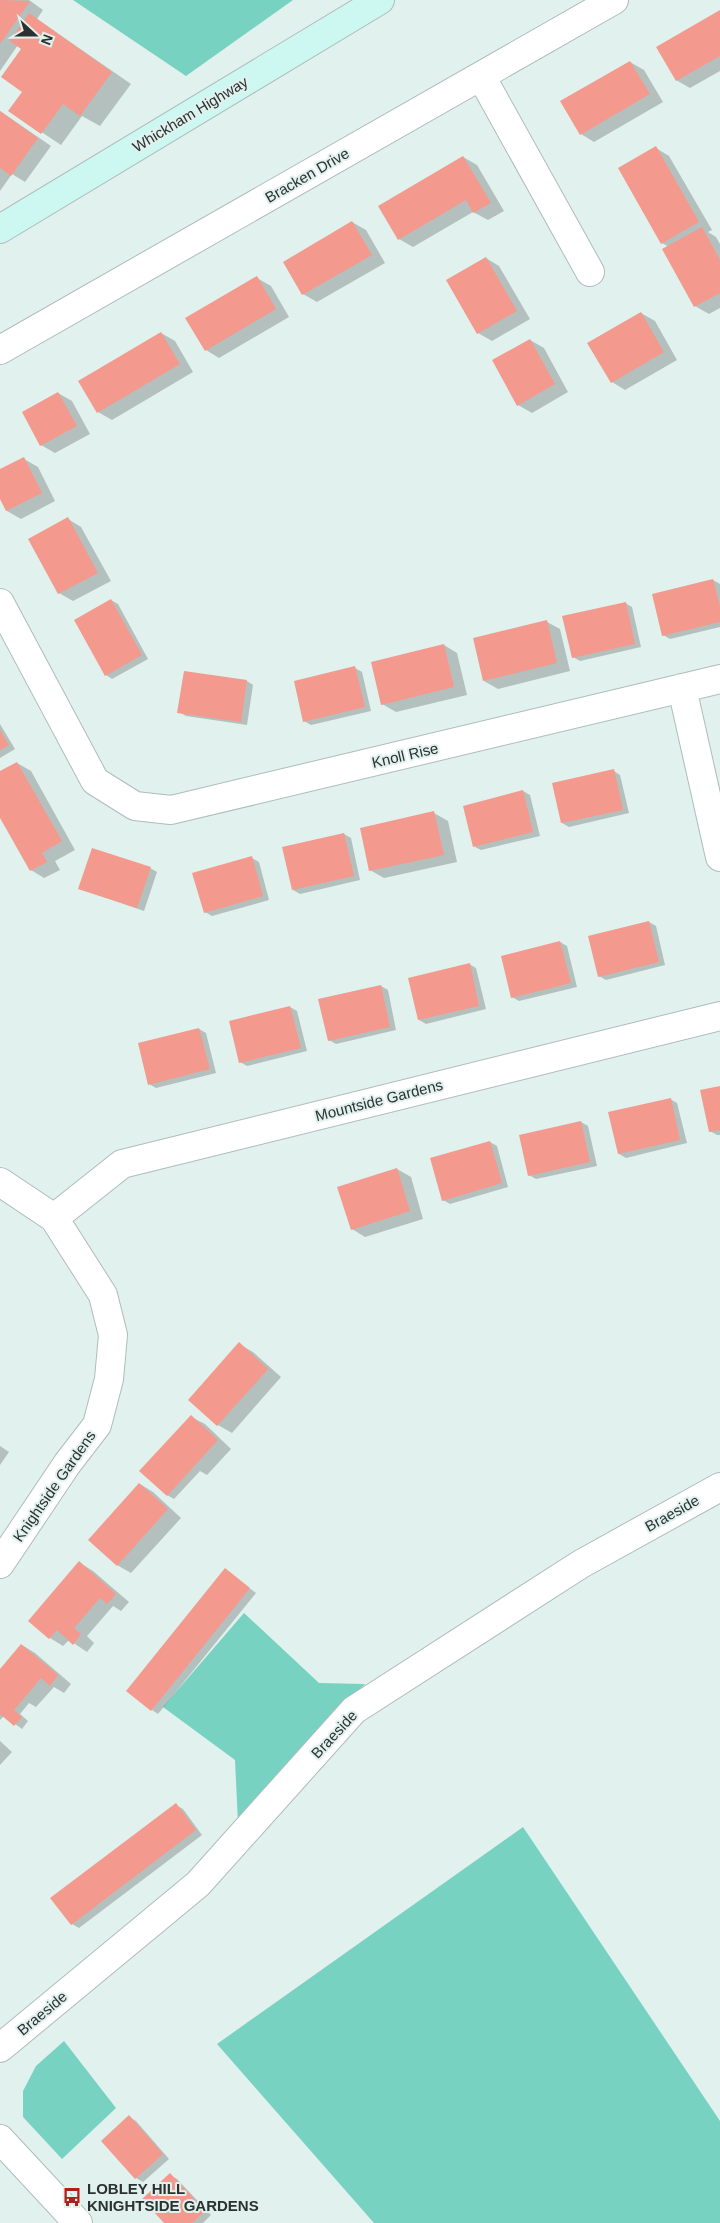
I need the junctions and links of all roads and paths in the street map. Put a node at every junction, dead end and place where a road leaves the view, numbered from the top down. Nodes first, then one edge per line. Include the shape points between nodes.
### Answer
1 (380, 0) edge
2 (614, 0) edge
3 (481, 76) junction
4 (0, 229) edge
5 (590, 272) dead end
6 (0, 350) edge
7 (0, 603) edge
8 (720, 679) edge
9 (682, 688) junction
10 (720, 857) edge
11 (720, 1016) edge
12 (0, 1182) edge
13 (54, 1218) junction
14 (720, 1487) edge
15 (0, 1564) edge
16 (0, 2048) edge
17 (0, 2139) edge
18 (78, 2223) edge

1 - 4 main road, Whickham Highway
2 - 3 street, Bracken Drive
3 - 5 street
3 - 6 street, Bracken Drive
7 - 9 street, Knoll Rise via 95,781 135,806 171,810
8 - 9 street, Knoll Rise
9 - 10 street
11 - 13 street, Mountside Gardens via 122,1164
12 - 13 street, Knightside Gardens
13 - 15 street, Knightside Gardens via 103,1294 113,1335 109,1379 97,1425
14 - 16 street, Braeside via 581,1564 354,1710 198,1884
17 - 18 street

